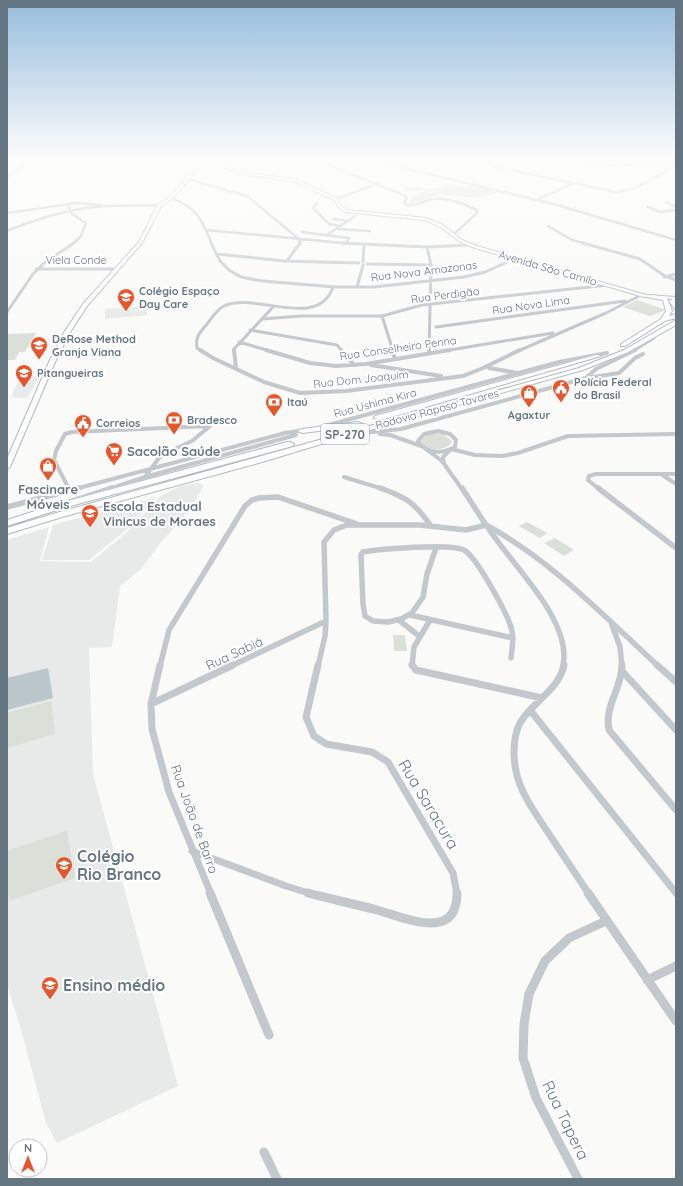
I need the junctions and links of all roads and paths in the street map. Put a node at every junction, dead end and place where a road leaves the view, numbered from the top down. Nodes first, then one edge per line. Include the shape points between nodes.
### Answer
1 (59, 215) edge
2 (76, 215) edge
3 (154, 215) edge
4 (199, 215) edge
5 (270, 215) edge
6 (320, 215) edge
7 (389, 215) edge
8 (474, 215) edge
9 (591, 215) edge
10 (355, 216) dead end
11 (334, 219) dead end
12 (348, 221) junction
13 (341, 226) junction
14 (548, 226) dead end
15 (337, 229) junction
16 (206, 230) junction
17 (370, 231) dead end
18 (7, 232) edge
19 (302, 232) dead end
20 (327, 235) junction
21 (452, 235) junction
22 (299, 239) junction
23 (676, 240) edge
24 (346, 244) junction
25 (364, 245) junction
26 (470, 245) junction
27 (428, 247) junction
28 (217, 254) junction
29 (514, 258) junction
30 (287, 261) junction
31 (363, 263) junction
32 (431, 265) junction
33 (36, 269) junction
34 (116, 270) junction
35 (676, 274) edge
36 (663, 277) junction
37 (676, 280) edge
38 (430, 281) junction
39 (608, 285) junction
40 (333, 287) junction
41 (357, 287) junction
42 (643, 294) junction
43 (653, 297) joint
44 (671, 297) edge
45 (630, 301) junction
46 (431, 304) junction
47 (274, 306) junction
48 (676, 307) edge
49 (7, 312) edge
50 (382, 316) junction
51 (676, 316) edge
52 (262, 319) junction
53 (663, 320) junction
54 (676, 322) edge
55 (436, 327) dead end
56 (250, 330) junction
57 (561, 332) junction
58 (655, 335) junction
59 (340, 339) dead end
60 (239, 342) junction
61 (337, 345) junction
62 (429, 353) junction
63 (608, 353) junction
64 (643, 354) dead end
65 (395, 359) junction
66 (500, 362) junction
67 (366, 364) junction
68 (354, 365) junction
69 (603, 366) junction
70 (487, 367) junction
71 (236, 368) junction
72 (502, 369) junction
73 (506, 371) junction
74 (522, 373) junction
75 (619, 373) junction
76 (448, 377) junction
77 (508, 377) junction
78 (586, 378) junction
79 (435, 420) junction
80 (358, 424) junction
81 (305, 431) junction
82 (438, 431) junction
83 (372, 432) junction
84 (345, 434) junction
85 (676, 434) edge
86 (422, 446) junction
87 (451, 449) junction
88 (9, 458) edge
89 (444, 464) junction
90 (7, 467) edge
91 (152, 467) junction
92 (661, 474) junction
93 (676, 474) edge
94 (145, 477) junction
95 (344, 477) dead end
96 (676, 484) edge
97 (70, 490) junction
98 (7, 507) edge
99 (59, 510) junction
100 (7, 518) edge
101 (22, 518) junction
102 (7, 523) edge
103 (359, 525) junction
104 (431, 526) junction
105 (486, 526) junction
106 (7, 531) edge
107 (7, 537) edge
108 (436, 548) junction
109 (676, 548) edge
110 (410, 615) junction
111 (430, 620) junction
112 (326, 621) junction
113 (400, 621) junction
114 (611, 623) junction
115 (419, 636) junction
116 (513, 638) junction
117 (511, 658) dead end
118 (622, 671) junction
119 (676, 682) edge
120 (542, 698) junction
121 (151, 704) junction
122 (530, 710) junction
123 (676, 730) edge
124 (676, 810) edge
125 (192, 851) junction
126 (676, 893) edge
127 (606, 921) junction
128 (676, 966) edge
129 (647, 980) junction
130 (676, 1021) edge
131 (269, 1035) dead end
132 (264, 1152) dead end
133 (277, 1179) edge
134 (578, 1179) edge

1 - 18 street
2 - 33 street via 86,223 85,228 71,246
3 - 34 main road via 143,239
4 - 16 street
5 - 22 street
6 - 13 street via 327,223
7 - 21 main road, Avenida São Camilo via 425,219 440,225
8 - 21 street
9 - 23 street
10 - 12 street
11 - 12 street
12 - 13 street
13 - 15 street
14 - 36 street via 572,240 640,259
15 - 17 street
15 - 20 street
16 - 22 street
16 - 28 street, Rua Nova Amazonas
19 - 20 street
20 - 24 street via 349,238
21 - 26 main road, Avenida São Camilo
22 - 24 street
22 - 30 street via 300,244
24 - 25 street
25 - 27 street
25 - 31 street
26 - 27 street
26 - 29 main road, Avenida São Camilo
27 - 32 street
28 - 30 street
28 - 40 street, Rua Nova Amazonas via 230,271 245,278
29 - 38 street, Rua Nova Amazonas via 480,273
29 - 39 main road, Avenida São Camilo
30 - 31 street
31 - 32 street
31 - 41 street
32 - 38 street
33 - 34 street, Viela Conde
33 - 49 street
34 - 88 main road via 68,331
35 - 36 street
36 - 37 street
38 - 41 street, Rua Nova Amazonas
38 - 46 street
39 - 42 main road, Avenida São Camilo
39 - 46 street, Rua Perdigão
40 - 41 street, Rua Nova Amazonas
40 - 47 street, Rua Dom Joaquim via 330,294 317,306
42 - 43 main road, Avenida São Camilo
42 - 44 main road, Avenida São Camilo
42 - 45 street, Rua Dom Joaquim
43 - 44 highway
44 - 48 highway
44 - 53 highway
45 - 55 street, Rua Nova Lima
45 - 57 street, Rua Dom Joaquim
46 - 50 street, Rua Perdigão via 412,306
46 - 62 street
47 - 52 street
47 - 71 street, Rua Dom Joaquim via 247,303 227,305 215,312 200,332 196,340 199,350
50 - 52 street, Rua Perdigão via 301,316
50 - 65 street
51 - 53 highway, Rodovia Raposo Tavares / SP-270
52 - 56 street
53 - 63 highway, Rodovia Raposo Tavares / SP-270
54 - 58 highway, Rodovia Raposo Tavares / SP-270
56 - 60 street
56 - 61 street
57 - 62 street, Rua Conselheiro Penna
57 - 66 street, Rua Dom Joaquim
58 - 69 street via 639,348
58 - 84 highway, Rodovia Raposo Tavares / SP-270 via 615,356 581,369
59 - 61 street
60 - 68 street, Rua Conselheiro Penna via 310,363
60 - 71 street via 233,352
61 - 68 street
62 - 65 street, Rua Conselheiro Penna
63 - 74 street, Rua Ushima Kira via 559,362
63 - 80 highway, Rodovia Raposo Tavares / SP-270
64 - 75 street
65 - 67 street, Rua Conselheiro Penna
66 - 70 street, Rua Dom Joaquim
66 - 72 street
67 - 68 street, Rua Conselheiro Penna
67 - 76 street
69 - 75 street
69 - 78 street
70 - 72 street
70 - 76 street, Rua Dom Joaquim via 463,376
71 - 76 street, Rua Dom Joaquim via 264,382 300,393 346,391
72 - 73 street
73 - 74 street
73 - 77 street
74 - 77 street, Rua Ushima Kira
75 - 78 street
77 - 81 street, Rua Ushima Kira
78 - 79 street
79 - 82 street via 433,423
79 - 83 street via 401,429
80 - 81 highway
80 - 99 highway, Rodovia Raposo Tavares / SP-270
81 - 91 street, Rua Ushima Kira via 285,433
81 - 94 street
82 - 86 street via 421,436 418,441
82 - 87 street via 450,434 456,440
83 - 84 street
83 - 86 street
84 - 99 highway, Rodovia Raposo Tavares / SP-270 via 259,460
85 - 87 street via 568,436 507,455 477,455 459,453
86 - 87 street via 433,451
86 - 89 street
87 - 89 street via 444,457
88 - 90 main road
89 - 105 street
91 - 94 street
91 - 97 street, Rua Ushima Kira
91 - 97 street, Rua Ushima Kira via 163,455 192,442 210,426 65,434 54,460
92 - 93 street
92 - 96 street
92 - 109 street via 596,474 589,476 588,480
94 - 99 street via 79,498
95 - 104 street via 410,501 418,507
97 - 98 street, Rua Ushima Kira
99 - 101 highway, Rodovia Raposo Tavares / SP-270
99 - 106 highway, Rodovia Raposo Tavares / SP-270
99 - 107 highway
100 - 101 highway
101 - 102 highway, Rodovia Raposo Tavares / SP-270
103 - 104 street, Rua Saracura
103 - 112 street, Rua Saracura via 342,526 333,530 324,542
103 - 121 street, Rua João de Barro via 278,497 259,498 245,506 171,626
104 - 105 street, Rua Saracura via 472,530
105 - 114 street via 510,538 554,570
105 - 120 street via 548,609 565,646 565,659 561,671
108 - 110 street via 427,573 425,591 420,603
108 - 113 street via 375,549 361,555 365,616 377,622
108 - 116 street via 462,549 470,554 504,609
110 - 111 street
110 - 113 street
111 - 115 street
111 - 116 street
112 - 121 street, Rua Sabiá
112 - 125 street, Rua Saracura via 325,636 306,717 308,728 313,737 321,743 371,751 388,762 457,881 457,904 452,915 443,921 431,922 405,918 288,887
113 - 115 street
114 - 118 street via 620,646
114 - 119 street
115 - 120 street via 411,660 416,670
116 - 117 street
118 - 123 street
118 - 124 street via 606,720 609,730
120 - 122 street
121 - 125 street, Rua João de Barro via 152,729 169,792
122 - 126 street
122 - 127 street via 520,723 514,746 520,789
125 - 131 street, Rua João de Barro
127 - 129 street
127 - 134 street, Rua Tapera via 569,938 545,961 529,994 524,1024 523,1058 536,1098
128 - 129 street
129 - 130 street
132 - 133 street

